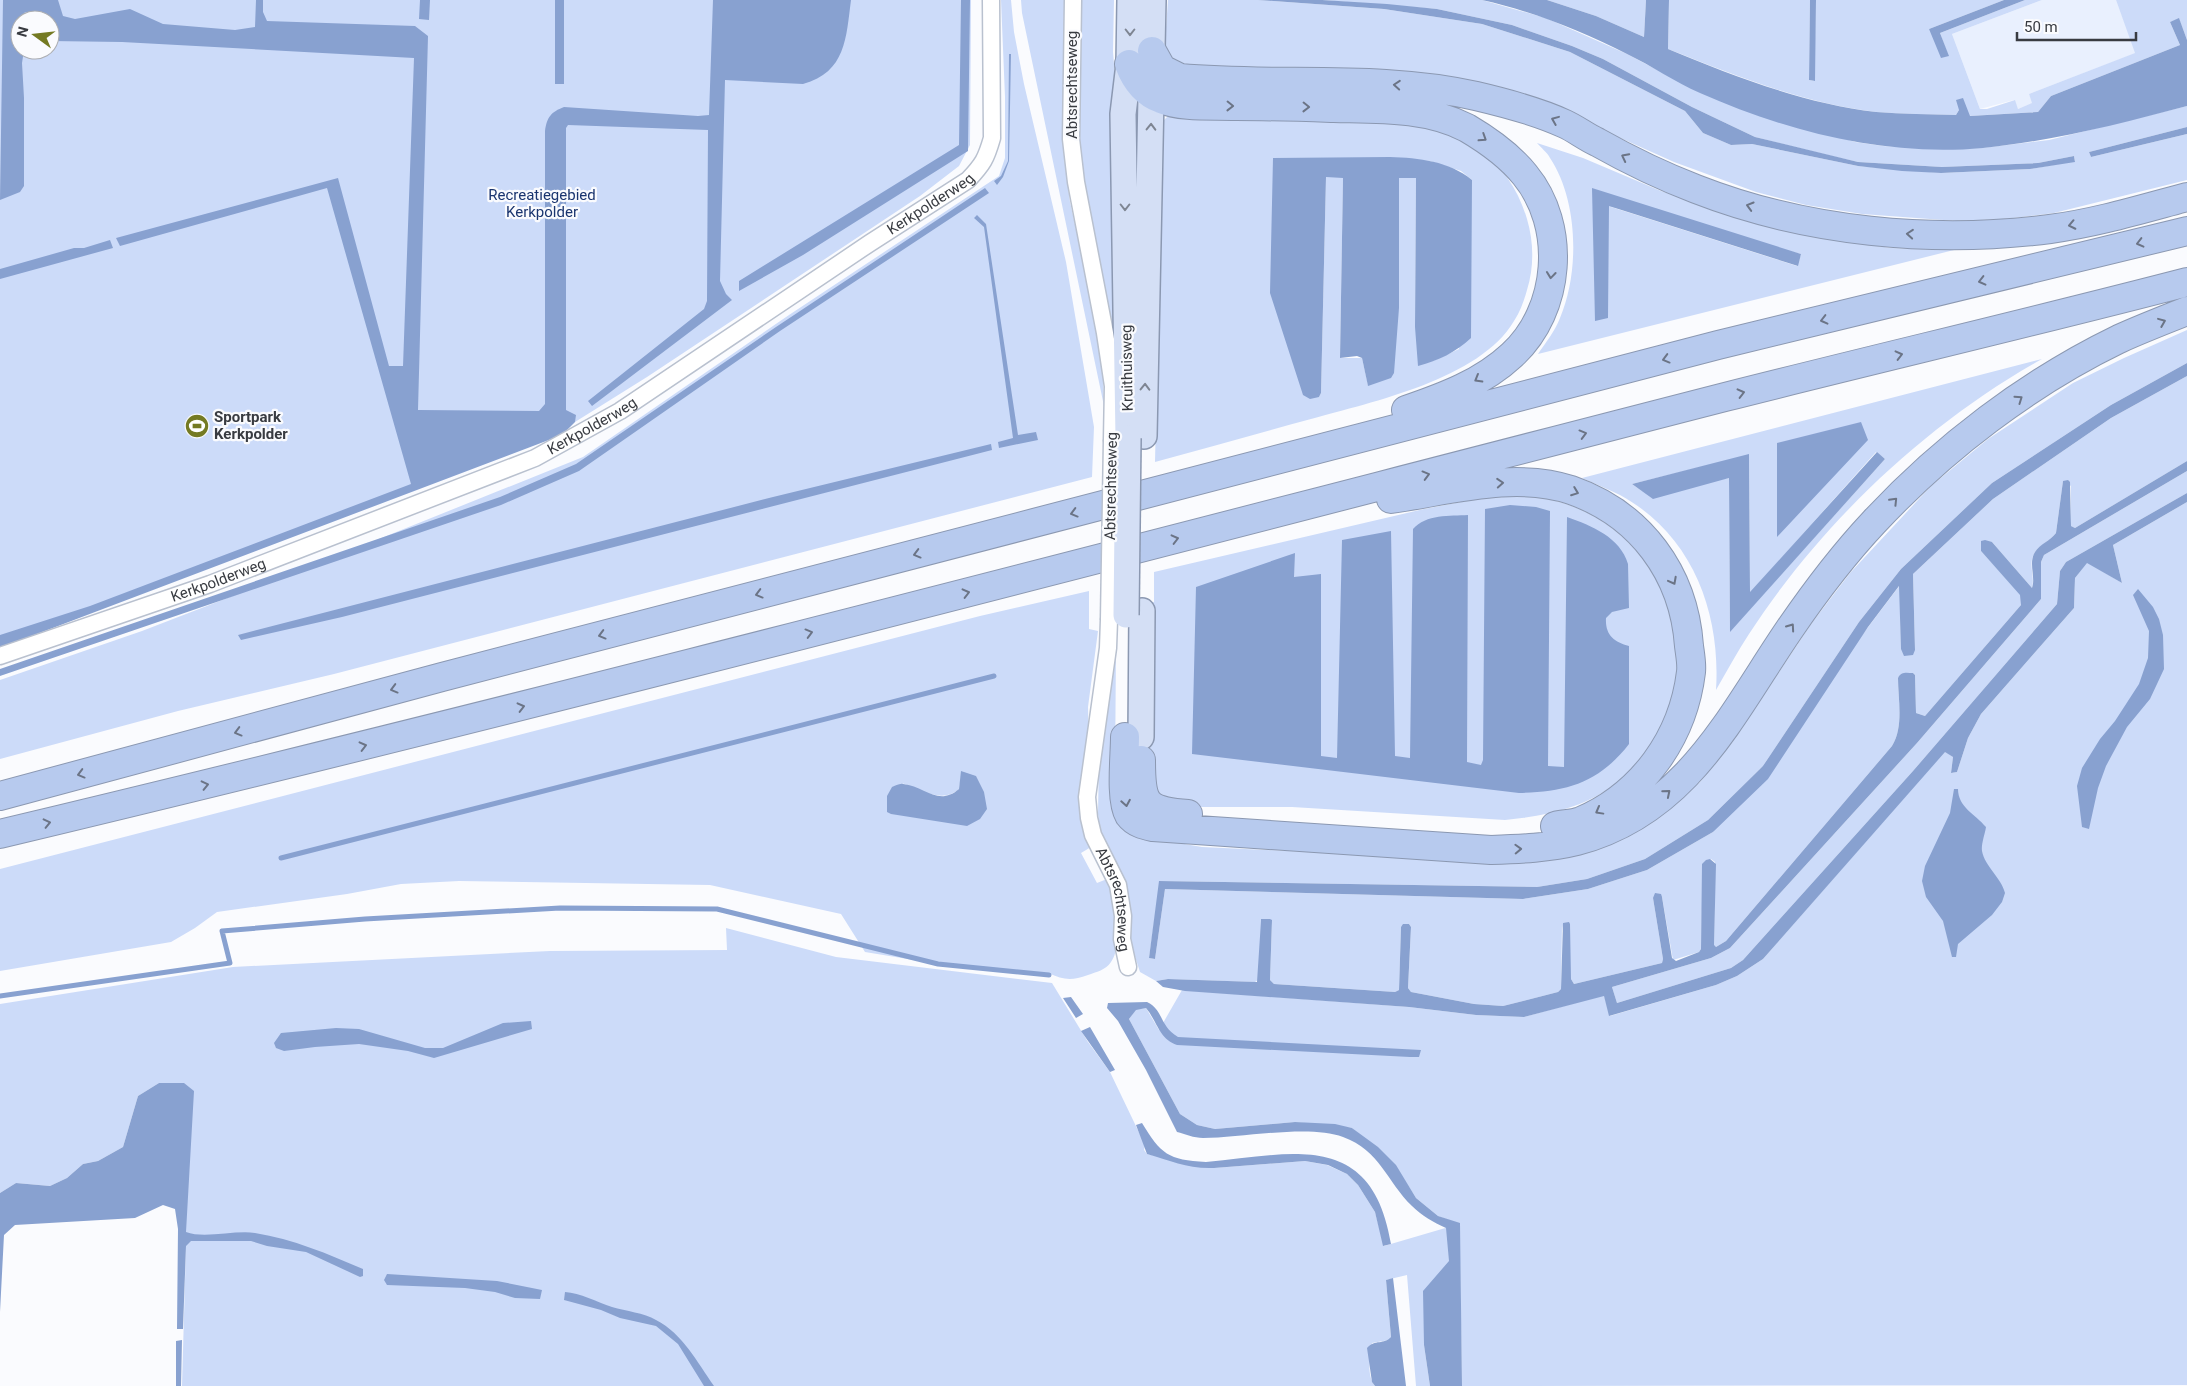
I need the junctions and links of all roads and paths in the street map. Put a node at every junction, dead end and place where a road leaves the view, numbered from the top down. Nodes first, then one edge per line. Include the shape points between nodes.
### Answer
1 (991, 0) edge
2 (1073, 0) edge
3 (1130, 0) edge
4 (1153, 0) edge
5 (1141, 57) junction
6 (1151, 95) junction
7 (2187, 198) edge
8 (2187, 231) edge
9 (2187, 282) edge
10 (2187, 311) edge
11 (1128, 438) junction
12 (1189, 483) junction
13 (1260, 518) junction
14 (1126, 615) junction
15 (0, 656) edge
16 (1133, 737) junction
17 (0, 796) edge
18 (0, 834) edge
19 (1128, 967) dead end

1 - 15 street, Kerkpolderweg via 992,138 986,158 968,180 628,405 535,458 210,584
2 - 11 street, Abtsrechtseweg via 1071,139 1076,182 1113,386
3 -> 5 main road, Kruithuisweg
4 - 5 main road, Kruithuisweg
5 - 6 highway via 1134,75
7 -> 5 highway via 2070,225 2016,233 1921,235 1861,229 1802,219 1698,190 1598,143 1568,125 1514,105 1474,95 1380,84 1180,78
5 -> 11 main road, Kruithuisweg via 1123,114
11 -> 6 main road, Kruithuisweg
6 -> 12 highway via 1170,102 1203,105 1377,109 1440,117 1483,137 1507,155 1526,176 1540,199 1554,254 1550,288 1541,314 1514,354 1483,377 1439,398
8 -> 12 highway via 1718,345
13 -> 9 highway
16 -> 10 highway via 1125,804 1135,821 1153,827 1491,850 1555,846 1611,828 1642,813 1686,777 1707,754 1814,594 1872,524 1958,443 2046,380 2119,339
11 - 14 main road, Kruithuisweg
11 - 14 street, Abtsrechtseweg, bridge
12 -> 17 highway via 442,676
13 -> 16 highway via 1510,482 1570,490 1598,502 1621,516 1647,540 1679,593 1688,631 1691,671 1683,708 1668,744 1640,780 1617,801 1580,821 1538,830 1488,833 1160,810 1150,805 1143,792
18 -> 13 highway via 296,763
14 - 16 main road, Kruithuisweg
14 - 19 street, Abtsrechtseweg via 1108,648 1087,797 1093,835 1118,885 1123,916 1122,939

